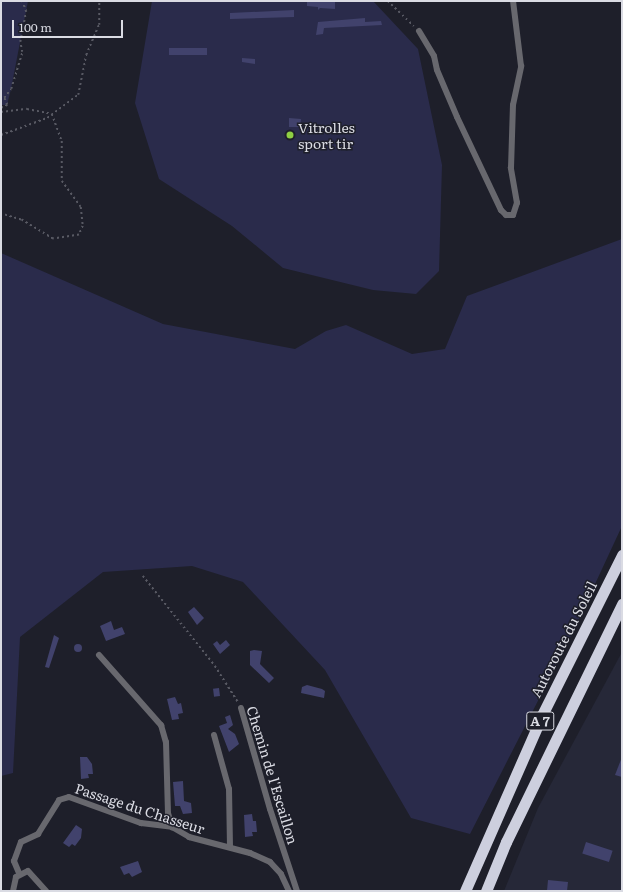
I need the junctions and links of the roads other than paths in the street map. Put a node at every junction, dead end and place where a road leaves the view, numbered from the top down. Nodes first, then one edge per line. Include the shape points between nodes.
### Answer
1 (513, 1) edge
2 (419, 31) road end
3 (622, 555) edge
4 (622, 604) edge
5 (99, 655) dead end
6 (241, 708) road end
7 (214, 735) dead end
8 (172, 828) junction
9 (230, 846) junction
10 (19, 873) junction
11 (13, 891) edge
12 (46, 891) edge
13 (289, 891) edge
14 (297, 891) edge
15 (465, 891) edge
16 (486, 891) edge

1 - 2 street via 521,66 513,105 511,168 517,202 513,215 506,215 501,210 436,70 434,56
3 - 15 highway, Autoroute du Soleil / A 7 via 543,713
4 - 16 highway, A 7 via 506,842
5 - 8 street via 161,725 166,742 168,813
6 - 14 street, Chemin de l'Escaillon
7 - 9 street via 229,789
8 - 9 street, Passage du Chasseur via 189,837
8 - 10 street, Passage du Chasseur via 141,823 63,796 38,834 21,842 16,851 14,865
9 - 13 street, Passage du Chasseur via 270,862 281,874
10 - 11 street, Passage du Chasseur
10 - 12 street via 28,871 33,874

